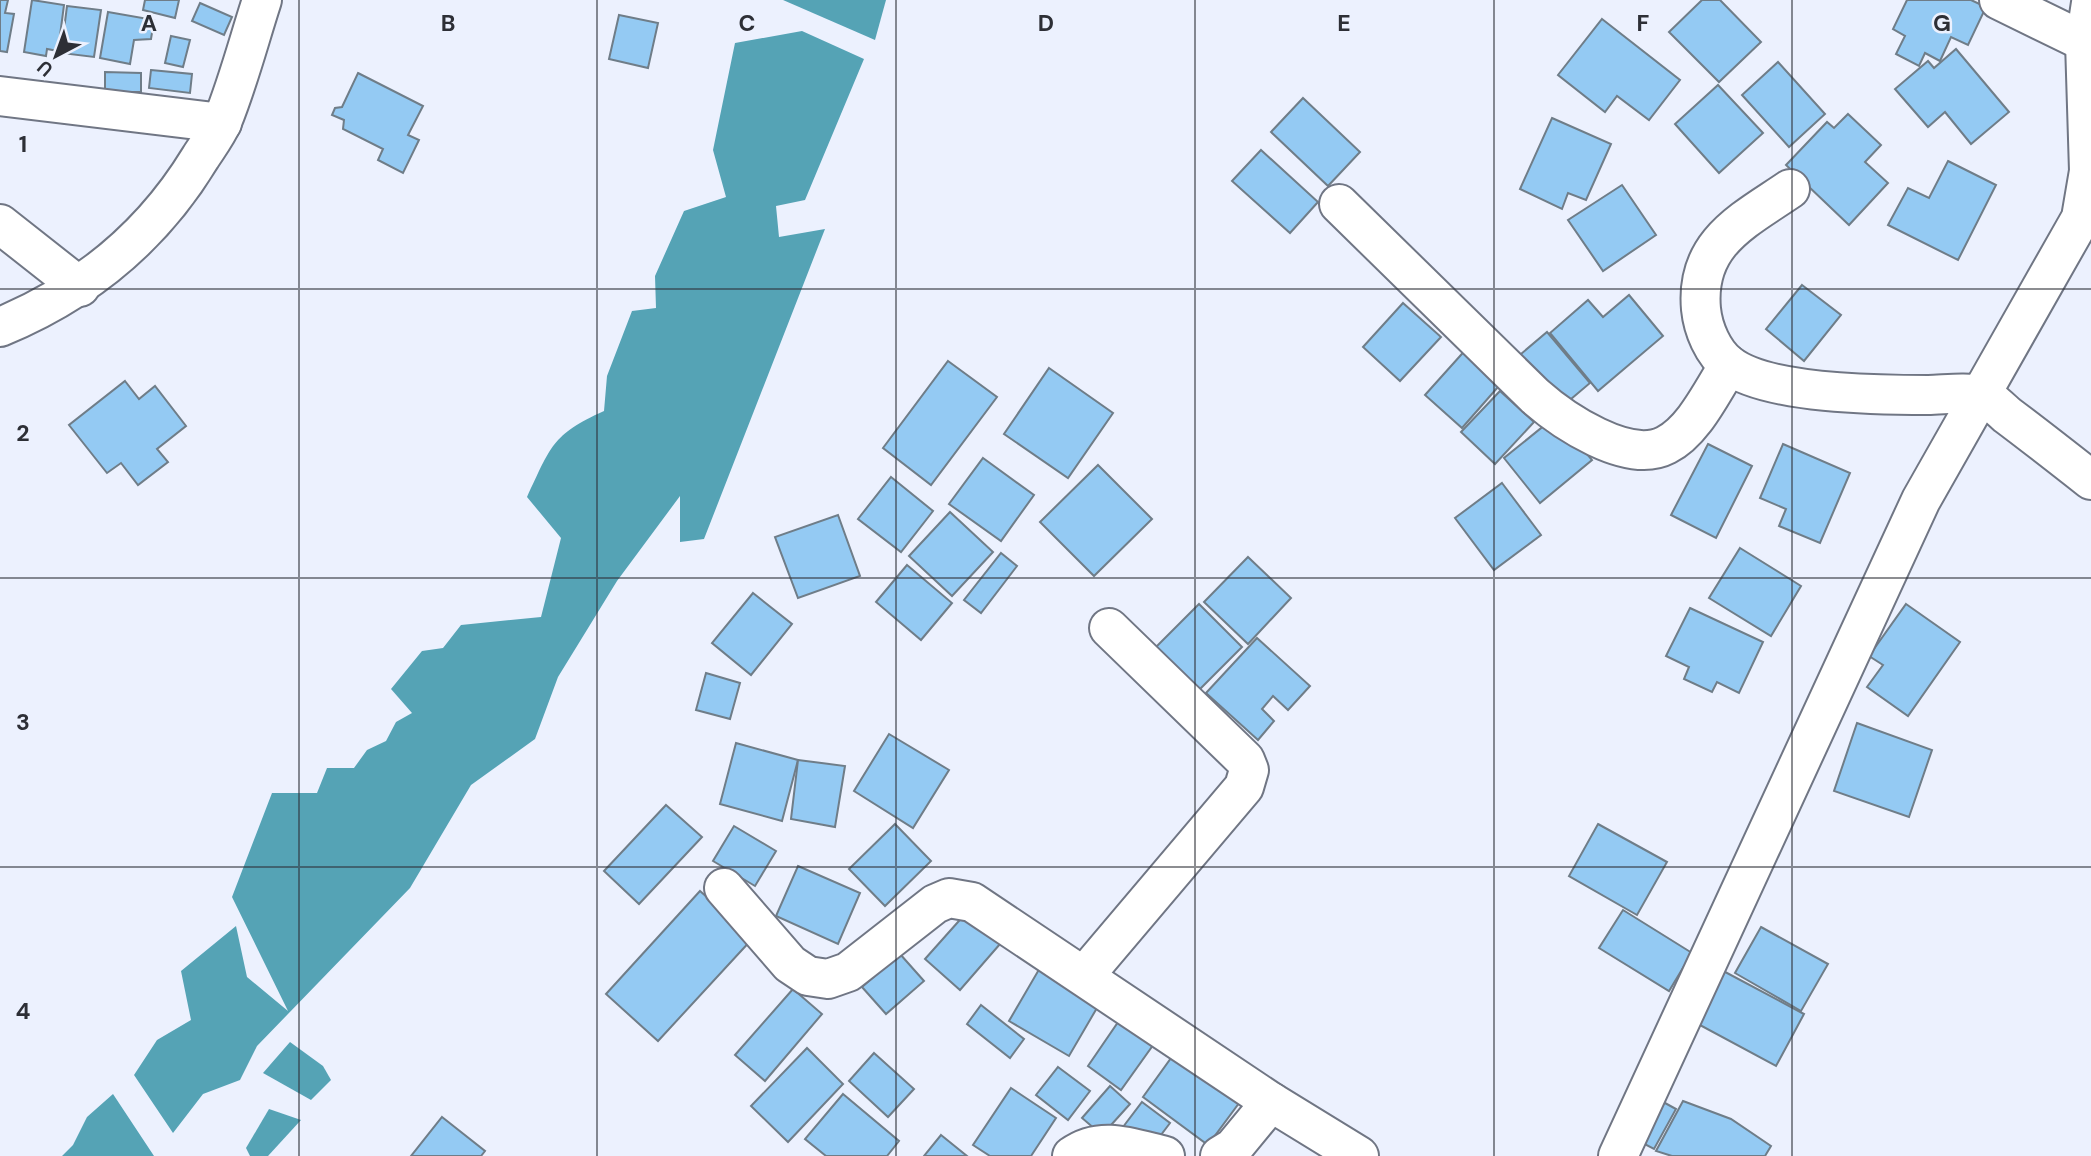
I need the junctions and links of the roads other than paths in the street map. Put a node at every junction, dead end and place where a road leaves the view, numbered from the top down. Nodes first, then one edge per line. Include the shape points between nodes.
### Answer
1 (262, 0) edge
2 (1999, 0) edge
3 (2091, 3) edge
4 (2085, 42) junction
5 (0, 96) edge
6 (222, 123) junction
7 (1790, 189) dead end
8 (1339, 204) dead end
9 (0, 224) edge
10 (79, 287) junction
11 (0, 327) edge
12 (1729, 365) junction
13 (1981, 396) junction
14 (2091, 480) edge
15 (1109, 628) dead end
16 (724, 888) dead end
17 (1084, 976) junction
18 (1271, 1102) junction
19 (1072, 1156) edge
20 (1165, 1156) edge
21 (1220, 1156) edge
22 (1359, 1156) edge
23 (1618, 1156) edge

1 - 6 street
2 - 4 street
3 - 4 street
4 - 13 street via 2089,171 2081,218
5 - 6 street
6 - 10 street via 158,218 121,256
7 - 12 street via 1729,230 1707,265 1702,310 1711,342
8 - 12 street via 1535,396 1591,434 1643,450 1666,445 1685,429
9 - 10 street
10 - 11 street
12 - 13 street via 1760,378 1814,389
13 - 14 street
13 - 23 street via 1921,500
15 - 17 street via 1245,760 1249,770 1244,787
16 - 17 street via 790,964 808,976 828,979 848,972 949,898 986,909
17 - 18 street
18 - 21 street via 1233,1148
18 - 22 street
19 - 20 street via 1102,1143

